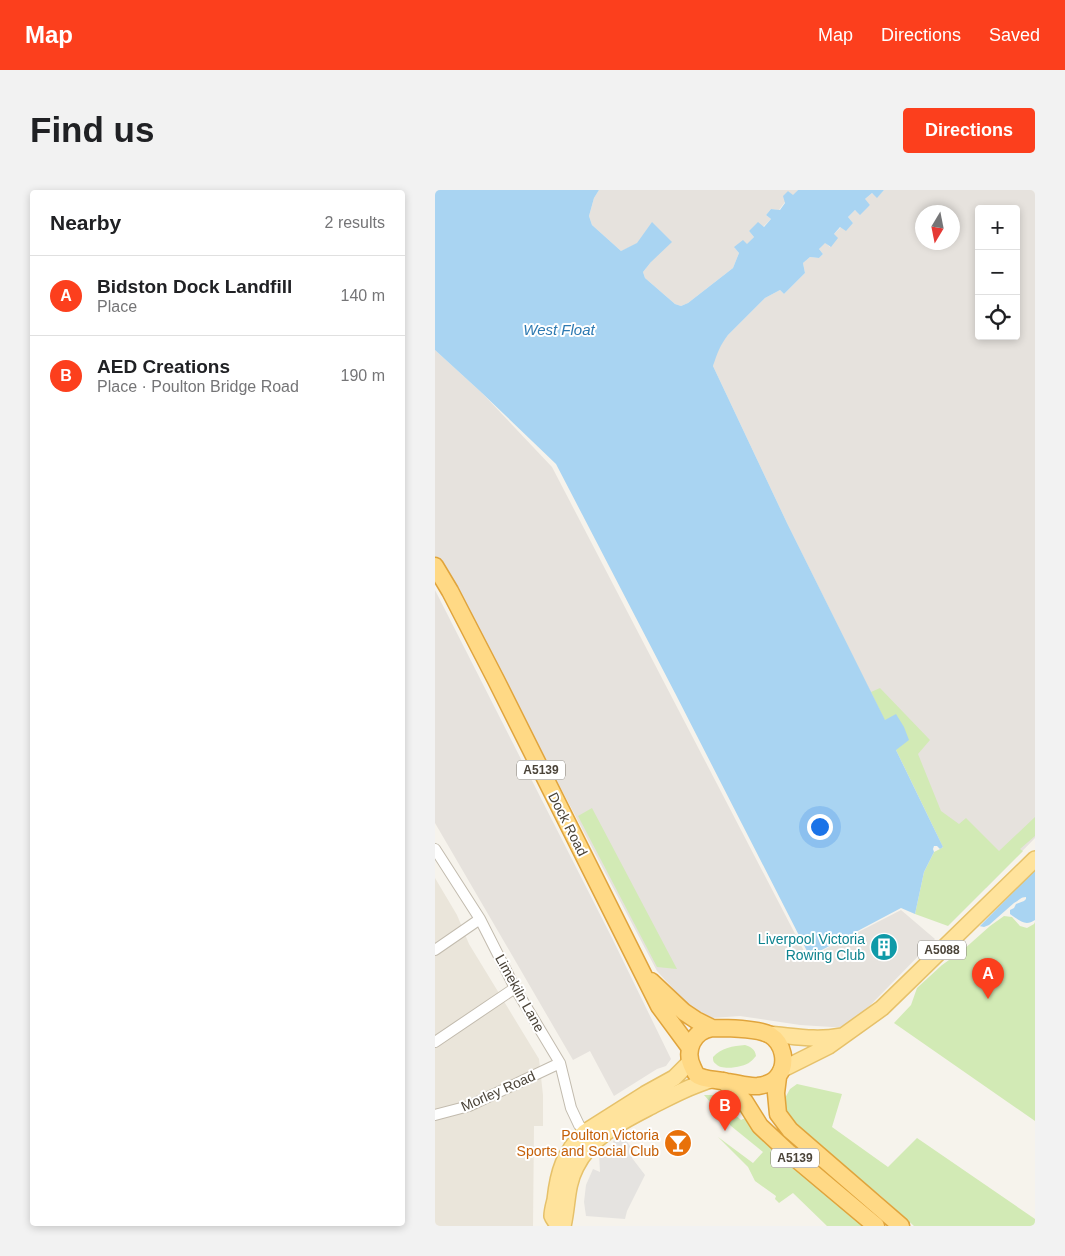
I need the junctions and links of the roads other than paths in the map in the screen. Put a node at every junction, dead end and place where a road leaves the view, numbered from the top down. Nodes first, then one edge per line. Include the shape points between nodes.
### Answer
1 (435, 566) edge
2 (435, 849) edge
3 (1035, 858) edge
4 (439, 866) edge
5 (480, 920) junction
6 (435, 950) edge
7 (645, 976) junction
8 (515, 988) junction
9 (712, 1028) junction
10 (767, 1034) junction
11 (845, 1035) junction
12 (435, 1042) edge
13 (690, 1055) junction
14 (559, 1063) junction
15 (780, 1073) junction
16 (717, 1080) junction
17 (435, 1115) edge
18 (589, 1137) junction
19 (558, 1226) edge
20 (563, 1226) edge
21 (876, 1226) edge
22 (901, 1226) edge

1 - 7 highway, Dock Road / A5139
2 - 4 street, Limekiln Lane
3 - 11 main road, A5088 via 882,1008
4 - 5 street, Limekiln Lane
5 - 6 street
5 - 8 street, Limekiln Lane
7 - 9 highway, Dock Road / A5139 via 684,1012
7 - 13 highway, Dock Road / A5139 via 659,1006
8 - 12 street
8 - 14 street, Limekiln Lane
9 - 10 highway, A5139
9 - 13 highway via 697,1035
10 - 11 main road, A5088 via 814,1039
10 - 15 highway, A5139 via 780,1043 784,1061
11 - 15 main road, A5088
13 - 16 highway, A5139 via 697,1075
13 - 18 main road via 674,1078 645,1094
14 - 17 street, Morley Road via 469,1106
14 - 18 street, Limekiln Lane via 571,1108
15 - 16 highway, A5139 via 768,1084 756,1086
15 - 22 highway, A5139 via 776,1093 778,1114 790,1130
16 - 18 main road via 692,1086
16 - 21 highway, A5139 via 745,1102 760,1126 789,1153
18 - 19 main road via 579,1137 561,1165 552,1216
18 - 20 main road via 569,1184

